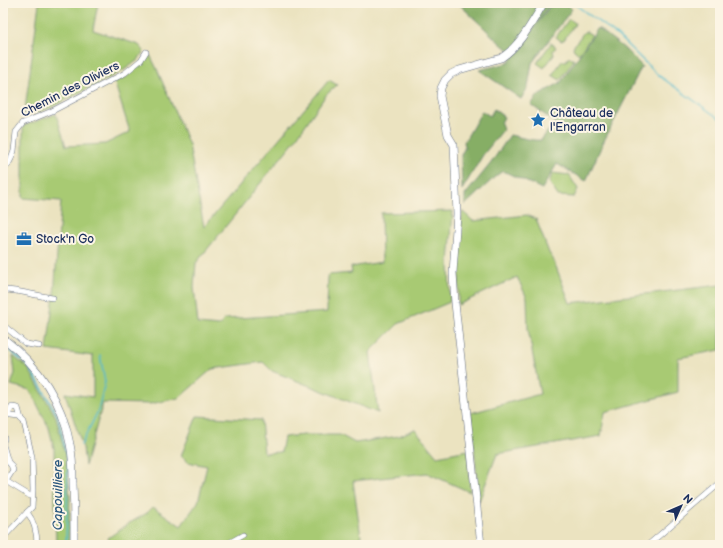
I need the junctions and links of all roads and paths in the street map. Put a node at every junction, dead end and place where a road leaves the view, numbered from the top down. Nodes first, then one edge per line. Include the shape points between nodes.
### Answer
1 (544, 3) edge
2 (146, 52) dead end
3 (3, 169) edge
4 (3, 290) edge
5 (54, 298) dead end
6 (3, 325) edge
7 (3, 338) edge
8 (39, 346) dead end
9 (5, 415) edge
10 (21, 419) junction
11 (3, 434) edge
12 (3, 444) edge
13 (4, 481) edge
14 (720, 483) edge
15 (32, 497) junction
16 (27, 512) junction
17 (243, 535) dead end
18 (3, 538) edge
19 (37, 545) edge
20 (74, 545) edge
21 (225, 545) edge
22 (481, 545) edge
23 (648, 545) edge

1 - 22 street via 519,42 507,54 451,74 441,88 440,96 448,134 454,146 457,214 453,273 455,303
2 - 3 street, Chemin des Oliviers via 141,60 125,73 23,123 16,132 11,159
4 - 5 street
6 - 8 street via 26,344
7 - 20 street via 36,369 48,386 62,415 73,462
9 - 10 street
9 - 10 street via 12,407 18,408
10 - 15 street via 25,425 32,457
11 - 12 street
12 - 13 street via 12,470
13 - 15 street
14 - 23 street
15 - 16 street via 32,507
16 - 18 street
16 - 19 street via 37,534
17 - 21 street

